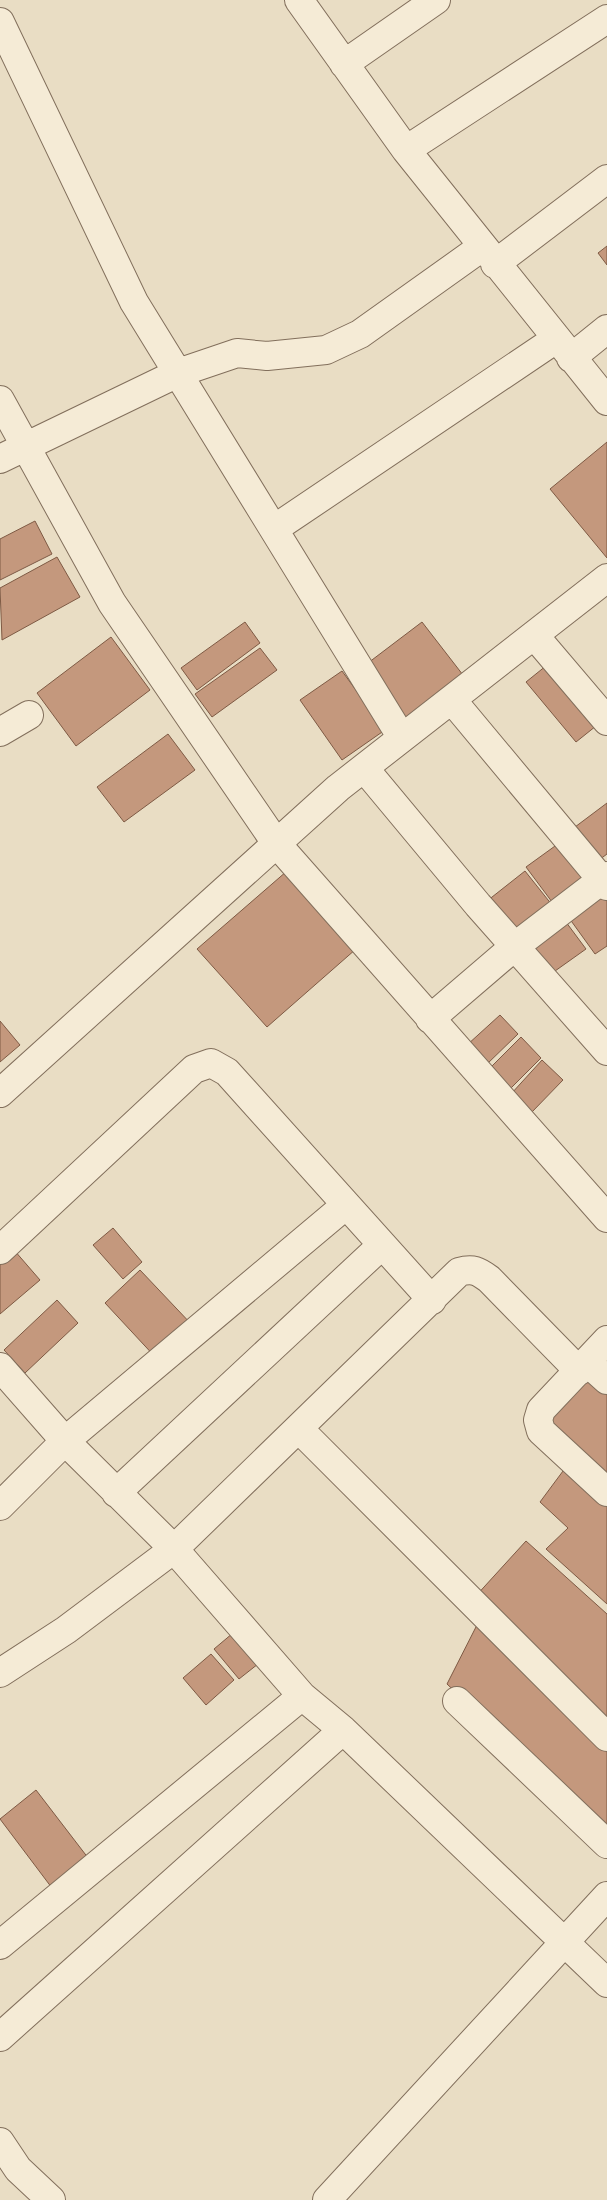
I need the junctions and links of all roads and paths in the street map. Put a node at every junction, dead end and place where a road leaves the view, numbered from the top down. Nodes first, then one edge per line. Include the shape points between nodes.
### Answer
1 (299, 0) edge
2 (436, 0) edge
3 (607, 19) edge
4 (0, 22) edge
5 (344, 64) junction
6 (406, 150) junction
7 (607, 179) edge
8 (489, 255) junction
9 (607, 329) edge
10 (563, 349) junction
11 (178, 373) junction
12 (0, 400) edge
13 (607, 402) edge
14 (26, 447) junction
15 (0, 459) edge
16 (274, 529) junction
17 (607, 578) edge
18 (534, 635) junction
19 (452, 700) junction
20 (28, 715) dead end
21 (607, 721) edge
22 (0, 732) edge
23 (402, 738) junction
24 (364, 768) junction
25 (276, 843) junction
26 (605, 880) edge
27 (514, 947) junction
28 (430, 1019) junction
29 (607, 1051) edge
30 (0, 1093) edge
31 (346, 1205) junction
32 (607, 1218) edge
33 (382, 1245) junction
34 (0, 1250) edge
35 (432, 1300) junction
36 (607, 1340) edge
37 (591, 1371) edge
38 (4, 1380) edge
39 (299, 1428) junction
40 (65, 1441) junction
41 (607, 1492) edge
42 (116, 1493) junction
43 (0, 1506) edge
44 (174, 1549) junction
45 (0, 1673) edge
46 (302, 1696) junction
47 (457, 1701) dead end
48 (343, 1730) junction
49 (607, 1737) edge
50 (607, 1844) edge
51 (607, 1896) edge
52 (563, 1943) junction
53 (0, 1945) edge
54 (607, 1984) edge
55 (0, 2037) edge
56 (1, 2145) edge
57 (51, 2200) edge
58 (327, 2200) edge

1 - 5 street
2 - 5 street
3 - 6 street
4 - 11 street via 134,302
5 - 6 street
6 - 8 street
7 - 8 street
8 - 10 street
8 - 11 street via 360,334 326,350 267,356 237,353
9 - 10 street
10 - 13 street
10 - 16 street
11 - 14 street
11 - 16 street
12 - 14 street
14 - 15 street
14 - 25 street via 112,603
16 - 23 street
17 - 18 street
18 - 19 street
18 - 21 street
19 - 23 street
19 - 26 street
20 - 22 street
23 - 24 street
24 - 25 street
24 - 27 street
25 - 28 street
25 - 30 street
26 - 27 street
27 - 28 street
27 - 29 street
28 - 32 street
31 - 33 street
31 - 34 street via 227,1072 211,1063 194,1069
31 - 40 street
33 - 35 street
33 - 42 street
35 - 37 street via 459,1272 477,1270
35 - 39 street
36 - 37 street
37 - 41 street via 541,1410 538,1420 541,1431
38 - 40 street
39 - 44 street
39 - 49 street
40 - 42 street
40 - 43 street
42 - 44 street
44 - 45 street via 66,1630
44 - 46 street
46 - 48 street
46 - 53 street
47 - 50 street
48 - 52 street
48 - 55 street
51 - 52 street
52 - 54 street
52 - 58 street
56 - 57 street via 18,2169

